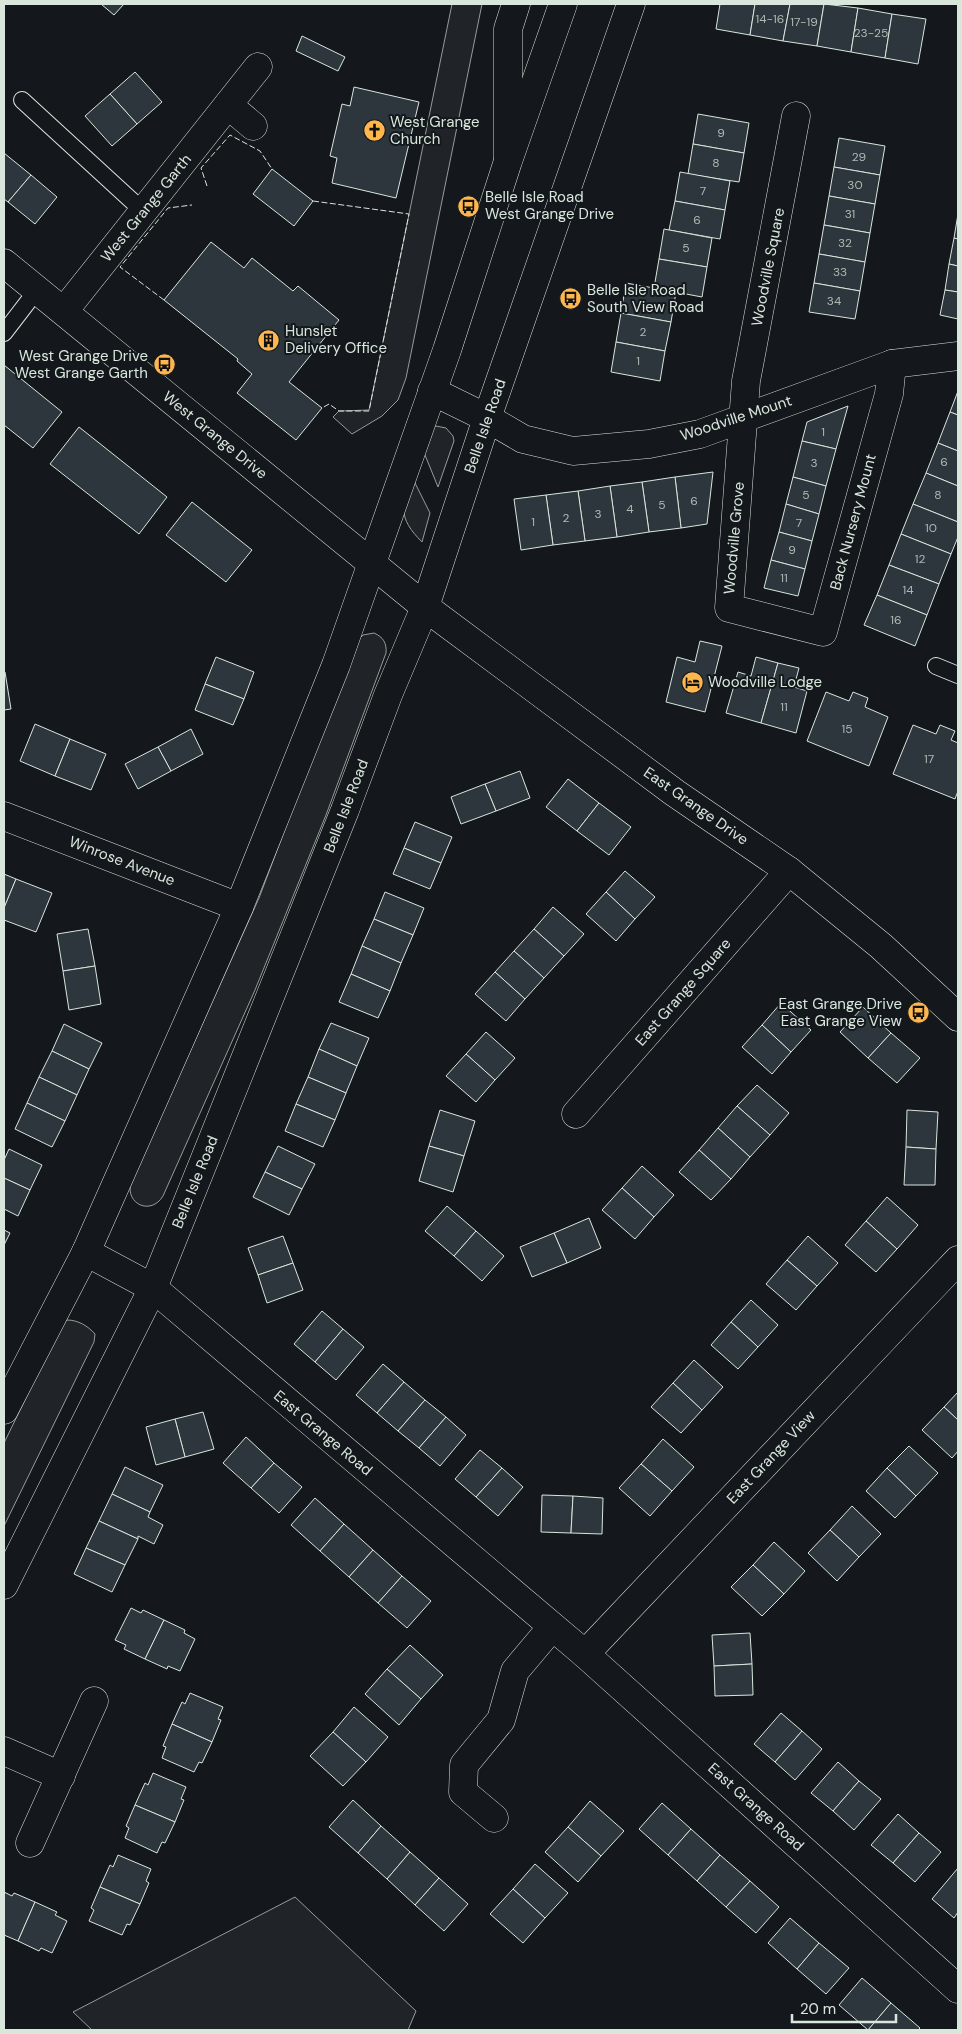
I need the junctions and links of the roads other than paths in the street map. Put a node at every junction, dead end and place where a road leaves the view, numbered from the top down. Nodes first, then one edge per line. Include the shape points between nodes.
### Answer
1 (516, 4) edge
2 (563, 4) edge
3 (631, 4) edge
4 (258, 68) dead end
5 (22, 100) dead end
6 (228, 105) junction
7 (796, 116) dead end
8 (253, 126) dead end
9 (508, 161) junction
10 (143, 211) junction
11 (4, 263) edge
12 (37, 290) junction
13 (64, 311) junction
14 (4, 333) edge
15 (958, 356) edge
16 (892, 364) junction
17 (432, 391) junction
18 (488, 418) junction
19 (744, 419) junction
20 (371, 562) junction
21 (425, 607) junction
22 (776, 620) joint
23 (936, 666) dead end
24 (958, 675) edge
25 (4, 816) edge
26 (789, 871) junction
27 (240, 906) junction
28 (958, 1017) edge
29 (576, 1114) dead end
30 (86, 1252) junction
31 (958, 1260) edge
32 (153, 1288) junction
33 (4, 1410) edge
34 (4, 1585) edge
35 (552, 1627) junction
36 (585, 1654) junction
37 (94, 1701) dead end
38 (4, 1750) edge
39 (61, 1776) junction
40 (494, 1818) dead end
41 (30, 1843) dead end
42 (958, 1989) edge

1 - 9 street via 508,29
2 - 9 street
3 - 18 street, Belle Isle Road
4 - 6 street, West Grange Garth
5 - 10 lane
6 - 8 street
6 - 10 street, West Grange Garth
7 - 19 street, Woodville Square via 746,381
9 - 17 street
10 - 13 street, West Grange Garth
11 - 12 street, West Grange Drive
12 - 13 street, West Grange Drive
12 - 14 lane
13 - 20 street, West Grange Drive
15 - 16 street, Woodville Mount
16 - 19 street, Woodville Mount
16 - 22 street, Back Nursery Mount via 889,394 823,632
17 - 18 street, Woodville Mount
17 - 20 street
18 - 19 street, Woodville Mount via 523,439 574,451 648,444 700,434
18 - 21 street, Belle Isle Road
19 - 22 street, Woodville Grove via 729,608
20 - 21 street, West Grange Drive
20 - 27 street via 336,665
21 - 26 street, East Grange Drive via 675,793
21 - 32 street, Belle Isle Road
23 - 24 lane
25 - 27 street, Winrose Avenue
26 - 28 street, East Grange Drive via 881,946
26 - 29 street, East Grange Square
27 - 30 street
30 - 32 street, East Grange Road
30 - 33 street
31 - 36 street, East Grange View
32 - 34 street, Belle Isle Road
32 - 35 street, East Grange Road
35 - 36 street, East Grange Road
35 - 40 street via 515,1671 501,1720 464,1764 463,1792
36 - 42 street, East Grange Road
37 - 39 street
38 - 39 street
39 - 41 street

